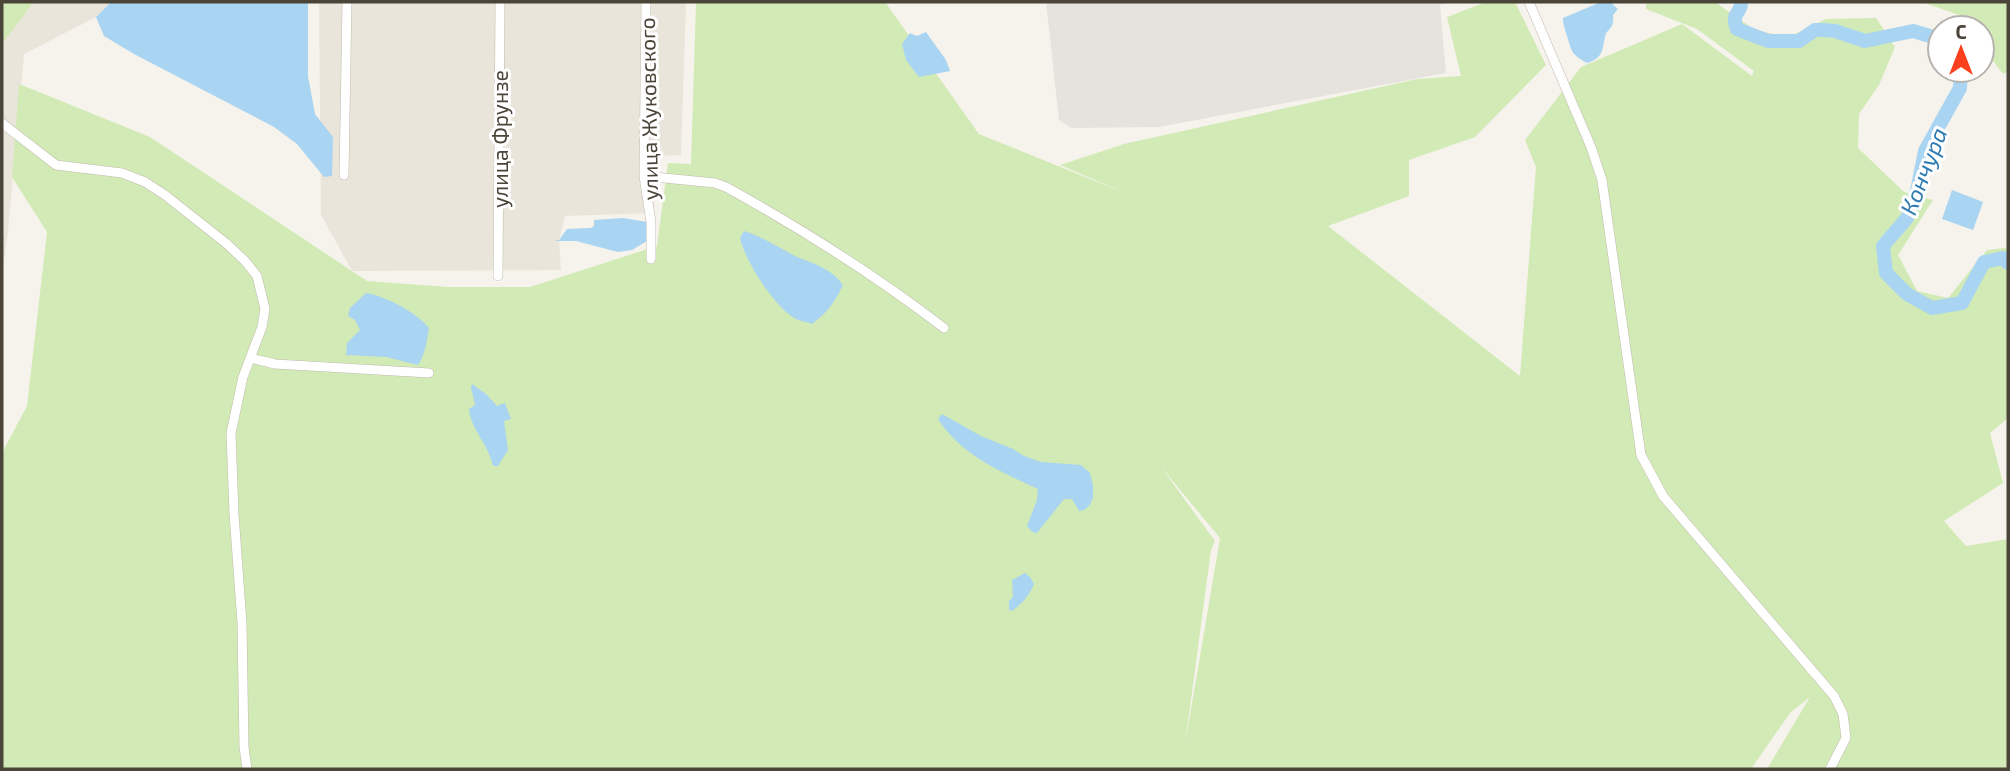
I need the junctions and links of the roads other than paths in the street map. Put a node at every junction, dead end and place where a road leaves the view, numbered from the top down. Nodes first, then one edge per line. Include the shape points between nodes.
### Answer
1 (347, 2) edge
2 (500, 2) edge
3 (646, 2) edge
4 (1529, 2) edge
5 (2, 123) edge
6 (344, 175) dead end
7 (644, 176) junction
8 (651, 259) dead end
9 (498, 276) dead end
10 (944, 328) dead end
11 (250, 358) junction
12 (429, 373) dead end
13 (247, 769) edge
14 (1830, 769) edge

1 - 6 street
2 - 9 street, улица Фрунзе
3 - 7 street, улица Жуковского
4 - 14 street via 1602,180 1641,455 1663,496 1834,696 1843,714 1846,738
5 - 11 street via 56,166 122,173 145,182 245,261 257,276 265,309
7 - 8 street, улица Жуковского
7 - 10 street via 726,187 794,225
11 - 12 street via 275,365
11 - 13 street via 233,424 231,456

